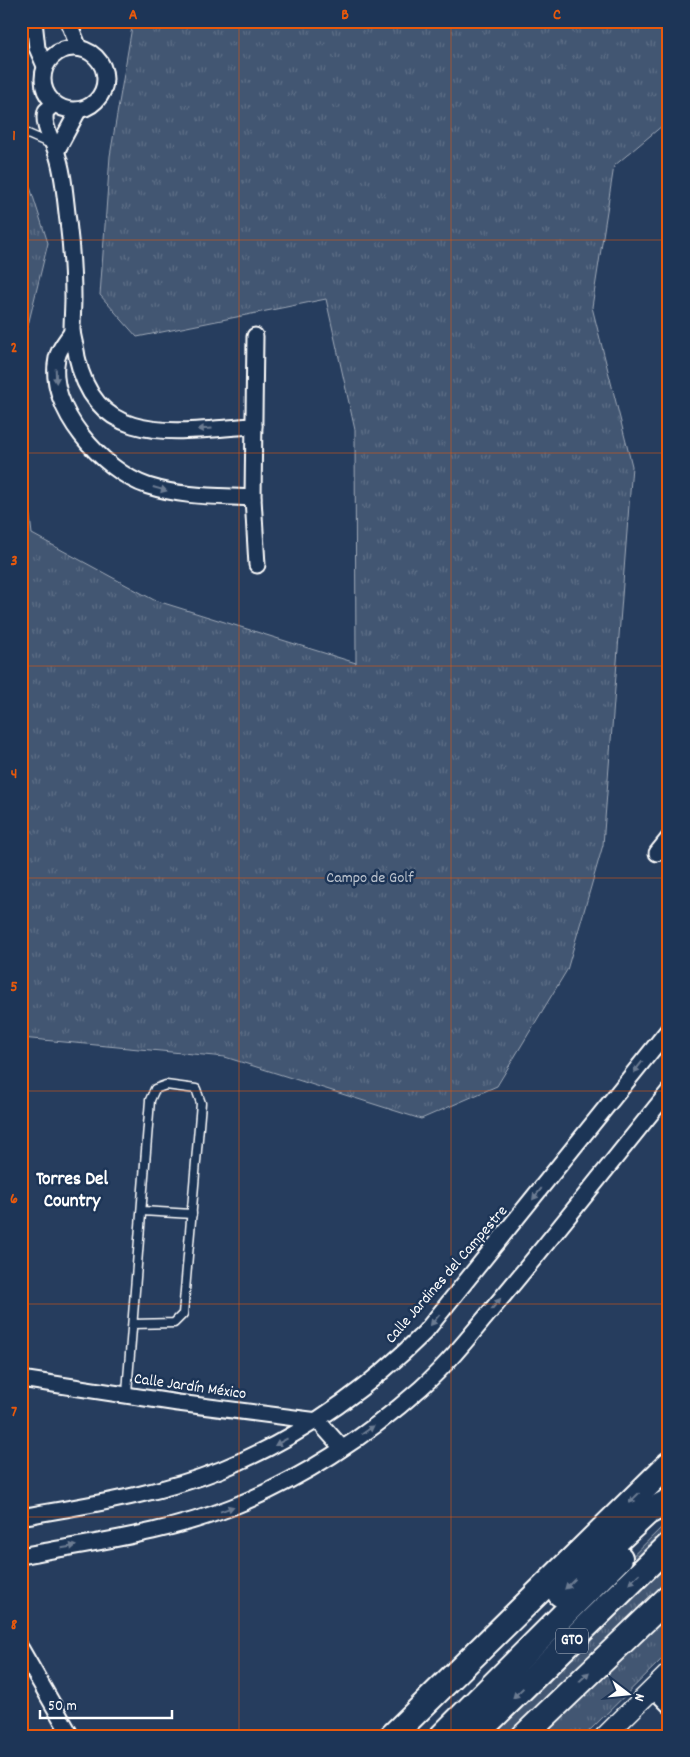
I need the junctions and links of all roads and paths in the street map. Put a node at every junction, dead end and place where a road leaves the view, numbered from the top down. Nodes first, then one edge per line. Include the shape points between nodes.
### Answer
1 (34, 21) edge
2 (68, 21) edge
3 (78, 48) junction
4 (45, 66) junction
5 (54, 104) junction
6 (78, 111) junction
7 (21, 131) edge
8 (55, 148) junction
9 (72, 332) junction
10 (255, 336) dead end
11 (254, 426) junction
12 (253, 498) junction
13 (257, 565) dead end
14 (669, 838) edge
15 (657, 853) dead end
16 (669, 1029) edge
17 (669, 1091) edge
18 (142, 1211) junction
19 (192, 1214) junction
20 (133, 1324) junction
21 (21, 1379) edge
22 (127, 1395) junction
23 (318, 1421) junction
24 (342, 1448) junction
25 (669, 1464) edge
26 (669, 1500) edge
27 (669, 1508) edge
28 (21, 1518) edge
29 (669, 1544) edge
30 (21, 1556) edge
31 (669, 1597) edge
32 (21, 1649) edge
33 (669, 1673) edge
34 (652, 1689) junction
35 (669, 1705) edge
36 (71, 1736) edge
37 (392, 1736) edge
38 (410, 1736) edge
39 (442, 1736) edge
40 (474, 1736) edge
41 (524, 1736) edge
42 (606, 1736) edge

1 - 4 street via 36,48
2 - 3 street
3 - 4 street via 58,51
3 - 6 street via 90,52 100,61 105,73 105,86 95,102
4 - 5 street via 43,87
5 - 6 street
5 - 8 street via 48,108 45,117
6 - 8 street
7 - 8 lane
8 - 9 street via 71,251
11 -> 9 street via 174,430 138,427 114,419 84,384
9 -> 12 street via 57,357 56,382 67,413 97,452 122,473 147,485 185,495
10 - 11 street
11 - 12 street
12 - 13 street
14 - 15 street
16 -> 23 street, Calle Jardines del Campestre via 425,1332 395,1362
24 -> 17 street via 388,1416 448,1360 522,1274
18 - 19 lane
18 - 19 lane via 150,1100 155,1089 166,1085 196,1089 200,1096
18 - 20 lane
19 - 20 lane via 183,1314 174,1323
20 - 22 lane
21 - 22 street, Calle Jardín México
22 - 23 street, Calle Jardín México
23 - 24 street
23 -> 28 street, Calle Jardines del Campestre via 276,1445 219,1470 135,1494
30 -> 24 street via 146,1534 189,1522 233,1507 297,1476
25 -> 37 main road
26 -> 38 main road via 647,1513 606,1550
27 - 39 main road
29 -> 40 main road, GTO
41 -> 31 main road, GTO
32 - 36 street
33 - 34 street
34 - 35 street
34 - 42 street

